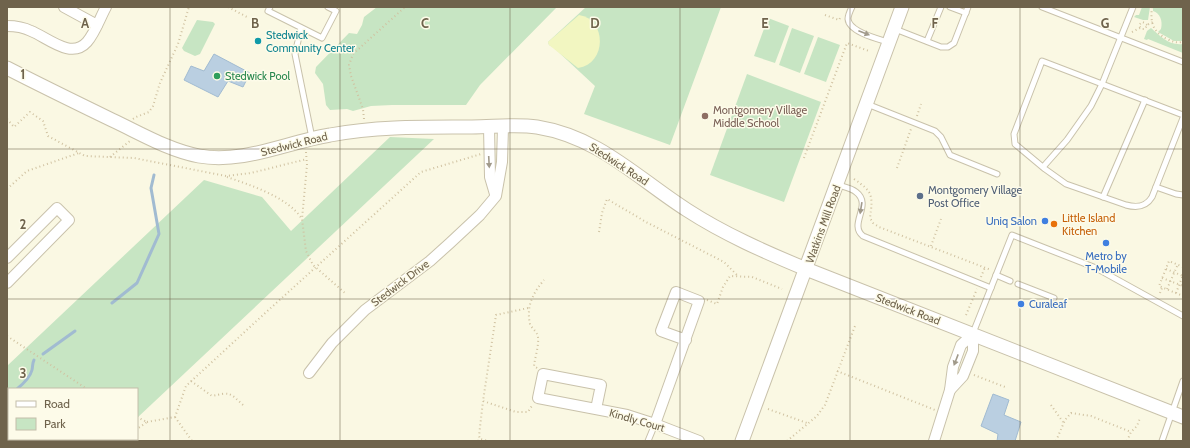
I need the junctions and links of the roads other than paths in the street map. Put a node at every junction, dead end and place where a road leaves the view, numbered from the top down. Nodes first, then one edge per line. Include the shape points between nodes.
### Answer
1 (64, 7) edge
2 (106, 7) edge
3 (270, 7) edge
4 (328, 7) edge
5 (852, 7) edge
6 (902, 7) edge
7 (941, 7) edge
8 (950, 7) edge
9 (968, 7) edge
10 (1133, 7) edge
11 (1045, 8) edge
12 (966, 13) junction
13 (97, 25) junction
14 (7, 26) edge
15 (301, 28) junction
16 (894, 28) junction
17 (1121, 38) junction
18 (927, 41) junction
19 (889, 43) junction
20 (1183, 62) edge
21 (7, 68) edge
22 (1102, 84) junction
23 (1145, 100) junction
24 (866, 104) junction
25 (1183, 117) edge
26 (489, 127) junction
27 (503, 127) junction
28 (308, 140) junction
29 (1043, 167) junction
30 (997, 174) dead end
31 (837, 184) junction
32 (1156, 187) junction
33 (1183, 194) edge
34 (496, 196) junction
35 (1103, 196) junction
36 (7, 258) edge
37 (806, 270) junction
38 (997, 274) junction
39 (1010, 281) dead end
40 (7, 284) edge
41 (1018, 284) dead end
42 (992, 288) junction
43 (1054, 298) dead end
44 (1183, 316) edge
45 (973, 334) junction
46 (686, 340) junction
47 (309, 373) dead end
48 (1183, 381) edge
49 (596, 409) junction
50 (1177, 414) edge
51 (655, 424) junction
52 (648, 441) edge
53 (699, 441) edge
54 (742, 441) edge
55 (934, 441) edge
56 (1162, 441) edge

1 - 13 street
2 - 13 street
3 - 15 lane via 268,11
4 - 15 lane via 336,11 322,38
5 -> 19 lane via 849,23 854,29
6 - 16 street, Watkins Mill Road
7 - 18 lane
8 - 12 lane
9 - 12 lane
10 - 17 lane
11 - 17 lane
12 - 18 lane via 951,46 944,48
13 - 14 street via 87,42 80,48 72,49 32,31
15 - 28 lane via 295,54
16 - 18 lane
16 - 19 street, Watkins Mill Road
17 - 20 lane
17 - 22 lane
19 - 24 street, Watkins Mill Road
21 - 28 street, Stedwick Road via 169,148 199,156 246,155
22 - 23 lane
22 - 29 lane via 1087,112
22 - 29 lane via 1042,61 1014,134 1015,144
23 - 25 lane
23 - 35 lane
24 - 30 lane via 938,133 948,152 953,156
24 - 31 street, Watkins Mill Road
25 - 32 lane
26 - 27 street, Stedwick Road
26 - 28 street, Stedwick Road via 365,130
26 -> 34 street via 490,177
27 - 34 street via 502,162
27 - 37 street, Stedwick Road via 534,127 589,143 686,210
29 - 35 lane via 1066,184
31 - 37 street, Watkins Mill Road
31 -> 42 lane via 861,197 858,229 863,236
32 - 33 lane via 1173,194
32 - 35 lane via 1150,200 1142,206 1130,206
34 - 47 street, Stedwick Drive via 480,215 430,261 365,310 332,343
36 - 40 street via 57,208 69,220
37 - 45 street, Stedwick Road
37 - 54 street, Watkins Mill Road
38 - 39 lane
38 - 42 lane
38 - 44 lane via 1012,235 1096,268
41 - 43 lane
42 - 45 lane
45 - 50 street, Stedwick Road
45 - 55 street via 961,345
46 - 46 street via 700,301 676,292 661,331
46 - 51 street
48 - 50 lane
49 - 49 street, Kindly Court via 538,398 543,374 601,385
49 - 51 street, Kindly Court
50 - 56 lane
51 - 52 lane
51 - 53 street, Kindly Court

